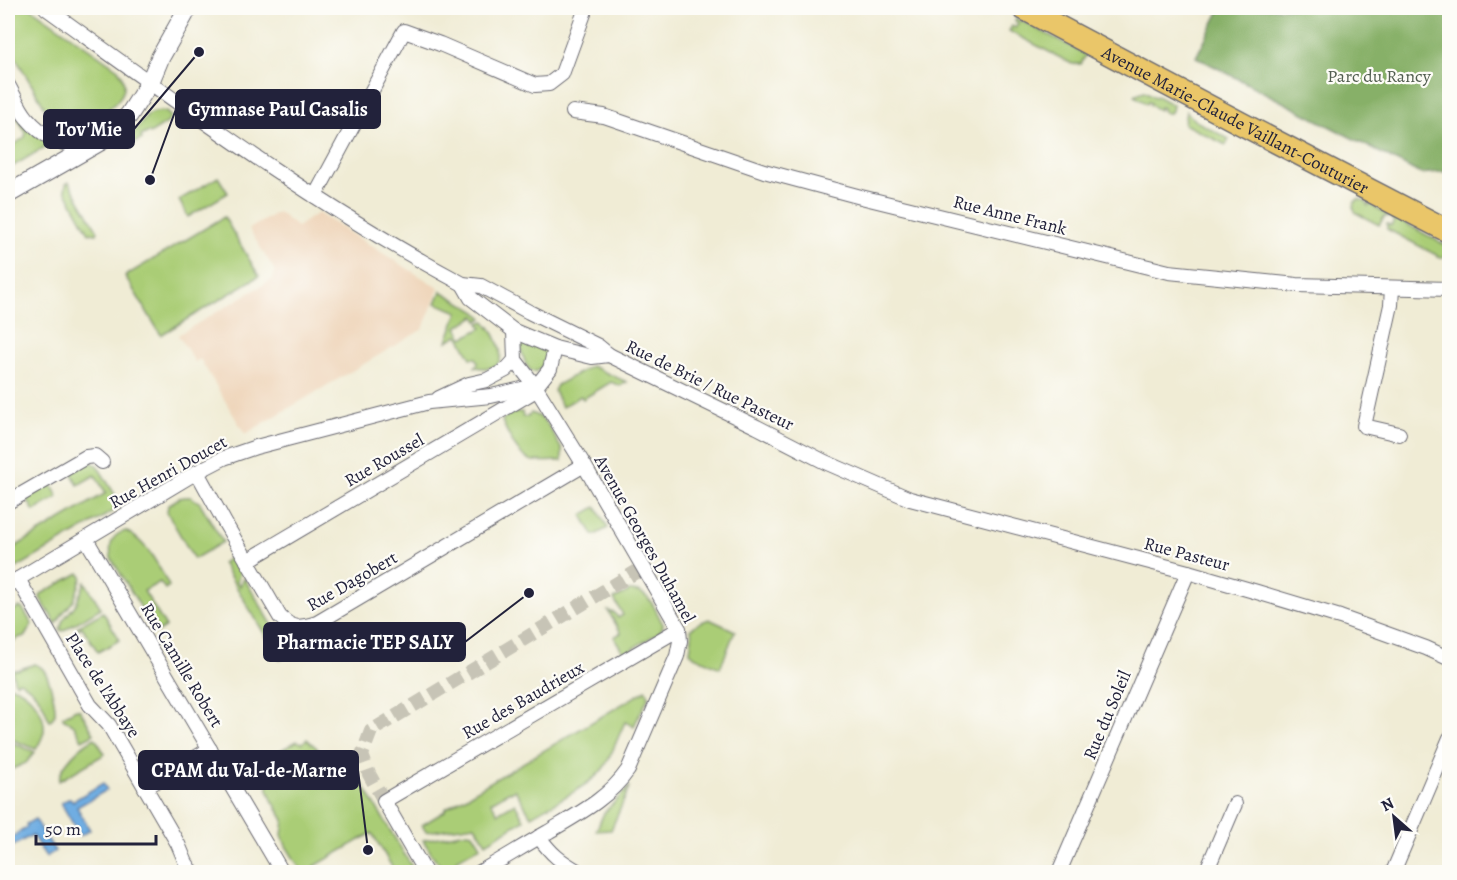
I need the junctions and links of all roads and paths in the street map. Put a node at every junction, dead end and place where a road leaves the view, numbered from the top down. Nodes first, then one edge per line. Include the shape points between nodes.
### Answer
1 (46, 8) edge
2 (188, 8) edge
3 (586, 8) edge
4 (1023, 8) edge
5 (150, 82) junction
6 (8, 85) edge
7 (573, 112) dead end
8 (97, 144) junction
9 (8, 191) edge
10 (315, 196) junction
11 (1449, 232) edge
12 (463, 284) junction
13 (1392, 288) junction
14 (1449, 289) edge
15 (542, 318) junction
16 (514, 331) junction
17 (555, 348) junction
18 (609, 355) junction
19 (514, 360) junction
20 (535, 386) junction
21 (429, 402) junction
22 (1399, 434) dead end
23 (102, 462) dead end
24 (584, 465) junction
25 (198, 472) junction
26 (910, 499) joint
27 (8, 502) edge
28 (86, 539) junction
29 (247, 561) junction
30 (1188, 572) junction
31 (13, 582) edge
32 (679, 629) junction
33 (1449, 659) edge
34 (1449, 738) edge
35 (210, 749) junction
36 (145, 788) junction
37 (1235, 804) dead end
38 (539, 837) junction
39 (571, 871) edge
40 (192, 873) edge
41 (282, 873) edge
42 (425, 873) edge
43 (480, 873) edge
44 (1059, 873) edge
45 (1206, 873) edge
46 (1393, 873) edge

1 - 5 street
2 - 5 street
3 - 10 street via 562,74 549,84 535,85 404,31
4 - 11 main road, Avenue Marie-Claude Vaillant-Couturier
5 - 8 street via 132,112
5 - 10 street
6 - 8 street via 26,117 44,134 70,146
7 - 13 street, Rue Anne Frank via 604,116 764,171 1169,272 1297,285
8 - 9 street
10 - 12 street
12 - 15 street via 481,286
12 - 16 street via 471,298
13 - 14 street, Rue Anne Frank
13 - 22 street via 1364,426
15 - 16 street via 530,320
15 - 17 street
15 - 18 street
16 - 17 street, Rue de Brie / Rue Pasteur
16 - 19 street
17 - 18 street, Rue de Brie / Rue Pasteur via 592,357
17 - 20 street, Rue Roussel via 550,369
18 - 26 street, Rue de Brie / Rue Pasteur via 825,462
19 - 20 street, Avenue Georges Duhamel
19 - 21 street, Rue Henri Doucet via 506,370 487,380
20 - 21 street, Rue Henri Doucet via 491,396
20 - 24 street, Avenue Georges Duhamel
20 - 29 street, Rue Roussel via 531,393 477,426
21 - 25 street, Rue Henri Doucet via 256,447
23 - 27 street via 95,456 86,457
24 - 29 street, Rue Dagobert via 317,623 302,628 289,626 280,617
24 - 32 street, Avenue Georges Duhamel
25 - 28 street, Rue Henri Doucet
25 - 29 street, Rue Dagobert
26 - 30 street, Rue Pasteur
28 - 31 street, Rue Henri Doucet
28 - 35 street, Rue Camille Robert
30 - 33 street, Rue Pasteur via 1340,617
30 - 44 street, Rue du Soleil
31 - 36 street, Place de l'Abbaye via 90,705 109,725
32 - 38 street, Avenue Georges Duhamel via 677,656 620,782 588,808
32 - 42 street, Rue des Baudrieux via 384,801
34 - 46 street
35 - 36 street
35 - 41 street, Rue Camille Robert
36 - 40 street, Place de l'Abbaye
37 - 45 street
38 - 39 street
38 - 43 street, Avenue Georges Duhamel

